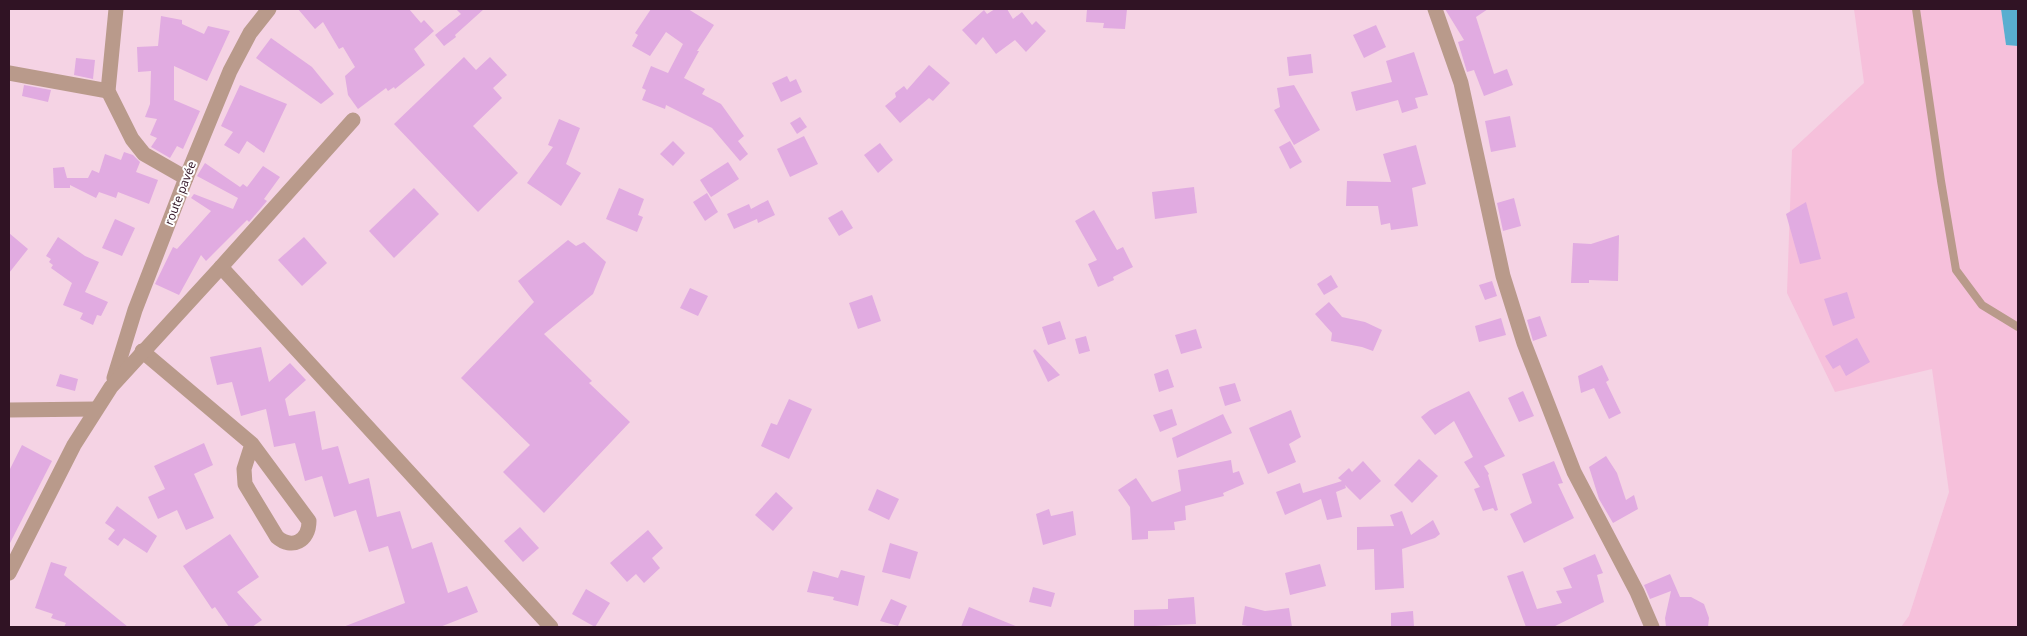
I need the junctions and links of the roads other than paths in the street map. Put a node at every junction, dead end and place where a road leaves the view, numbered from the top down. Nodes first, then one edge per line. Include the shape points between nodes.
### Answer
1 (116, 9) edge
2 (269, 9) edge
3 (1435, 9) edge
4 (1916, 9) edge
5 (9, 74) edge
6 (108, 91) junction
7 (353, 120) dead end
8 (186, 178) junction
9 (221, 268) junction
10 (2018, 327) edge
11 (142, 351) junction
12 (111, 387) junction
13 (96, 409) junction
14 (9, 410) edge
15 (252, 444) junction
16 (9, 573) edge
17 (551, 627) edge
18 (1652, 627) edge

1 - 6 street
2 - 8 street, route pavée via 250,33 230,71
3 - 18 street via 1461,84 1503,276 1524,343 1574,472
4 - 10 lane via 1956,270 1982,305
5 - 6 street
6 - 8 street via 132,139 144,154
7 - 9 street
8 - 12 street, route pavée via 135,310
9 - 11 street
9 - 17 street
11 - 12 street
11 - 15 street
12 - 13 street
13 - 14 street
13 - 16 street via 74,445
15 - 15 street via 310,521 304,538 292,544 277,537 245,484 244,469

